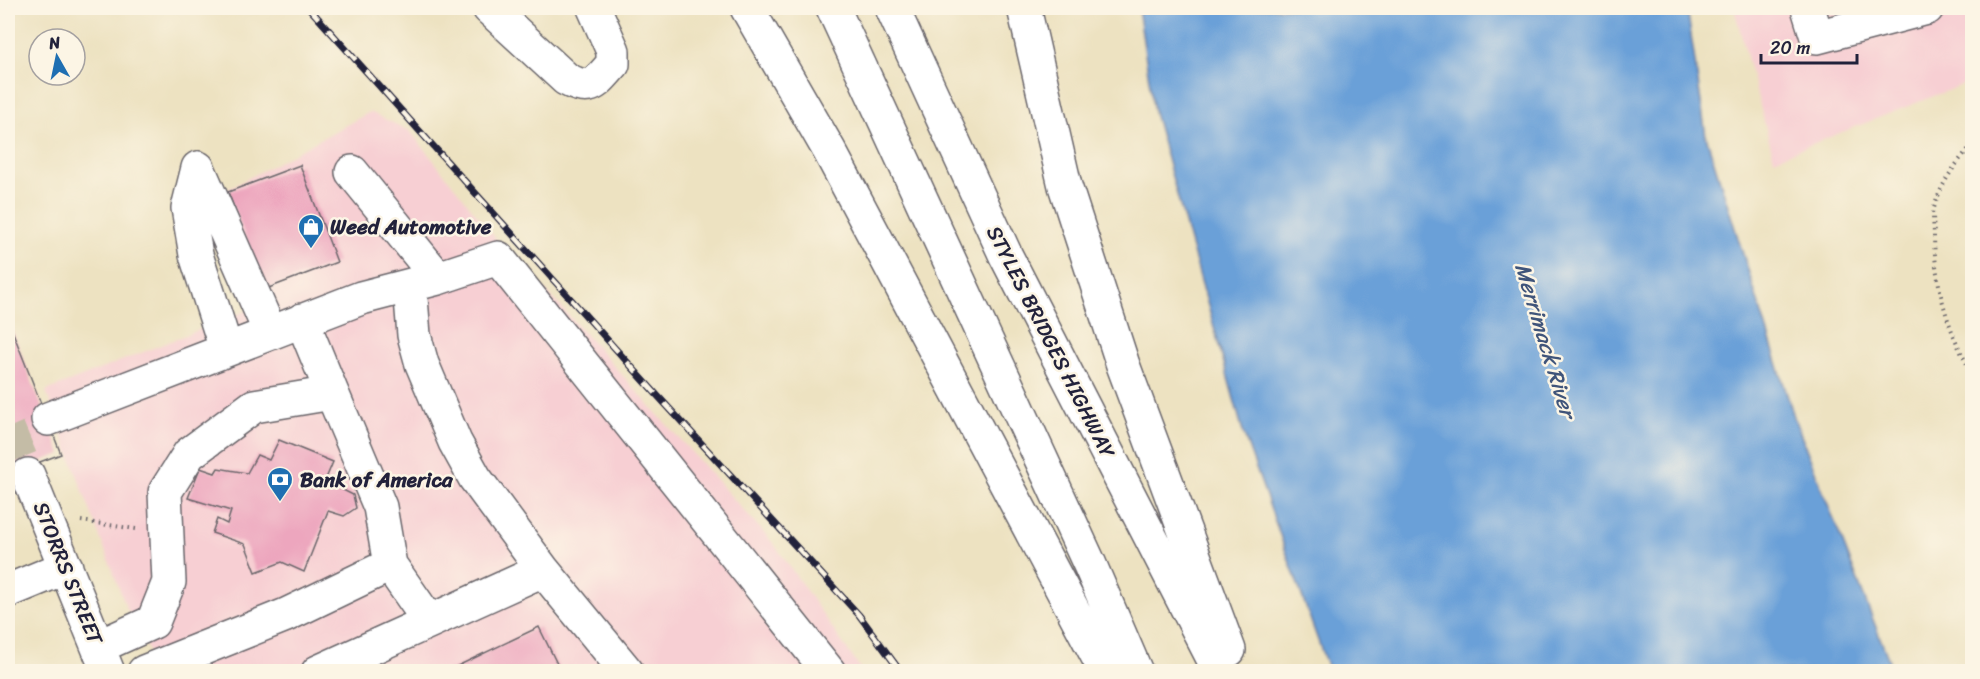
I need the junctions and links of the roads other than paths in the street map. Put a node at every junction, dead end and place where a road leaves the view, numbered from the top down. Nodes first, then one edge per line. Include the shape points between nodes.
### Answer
1 (489, 8) edge
2 (594, 8) edge
3 (747, 8) edge
4 (833, 8) edge
5 (892, 8) edge
6 (1024, 8) edge
7 (1808, 8) edge
8 (1927, 8) edge
9 (352, 172) dead end
10 (424, 282) junction
11 (302, 320) junction
12 (270, 332) junction
13 (226, 349) junction
14 (332, 393) junction
15 (48, 419) dead end
16 (28, 475) tunnel mouth
17 (390, 565) junction
18 (66, 567) junction
19 (543, 570) junction
20 (8, 591) edge
21 (162, 600) junction
22 (429, 621) junction
23 (188, 654) junction
24 (103, 659) edge
25 (144, 672) edge
26 (318, 672) edge
27 (627, 672) edge
28 (829, 672) edge
29 (1106, 672) edge
30 (1136, 672) edge
31 (1220, 672) edge
32 (1237, 672) edge

1 - 2 main road via 566,79 580,87 595,84 613,64 613,51
3 - 29 main road via 829,150
4 - 30 main road
5 - 31 main road, STYLES BRIDGES HIGHWAY via 1006,256
6 - 32 main road via 1065,186 1123,365
7 - 8 main road via 1817,38
9 - 10 main road
10 - 11 main road via 361,298
10 - 19 main road via 414,335 422,364 475,478
10 - 28 main road via 498,258
11 - 12 main road
11 - 14 main road
12 - 13 main road
12 - 13 main road via 198,168 188,208 196,255
13 - 15 main road
14 - 17 main road via 380,507
14 - 21 main road via 254,406 189,454 165,492 169,582
16 - 18 main road, STORRS STREET
17 - 22 main road
17 - 23 main road via 286,615
18 - 20 main road
18 - 24 main road, STORRS STREET
19 - 22 main road
19 - 27 main road
21 - 23 main road
21 - 24 main road via 153,622
22 - 26 main road
23 - 25 main road

